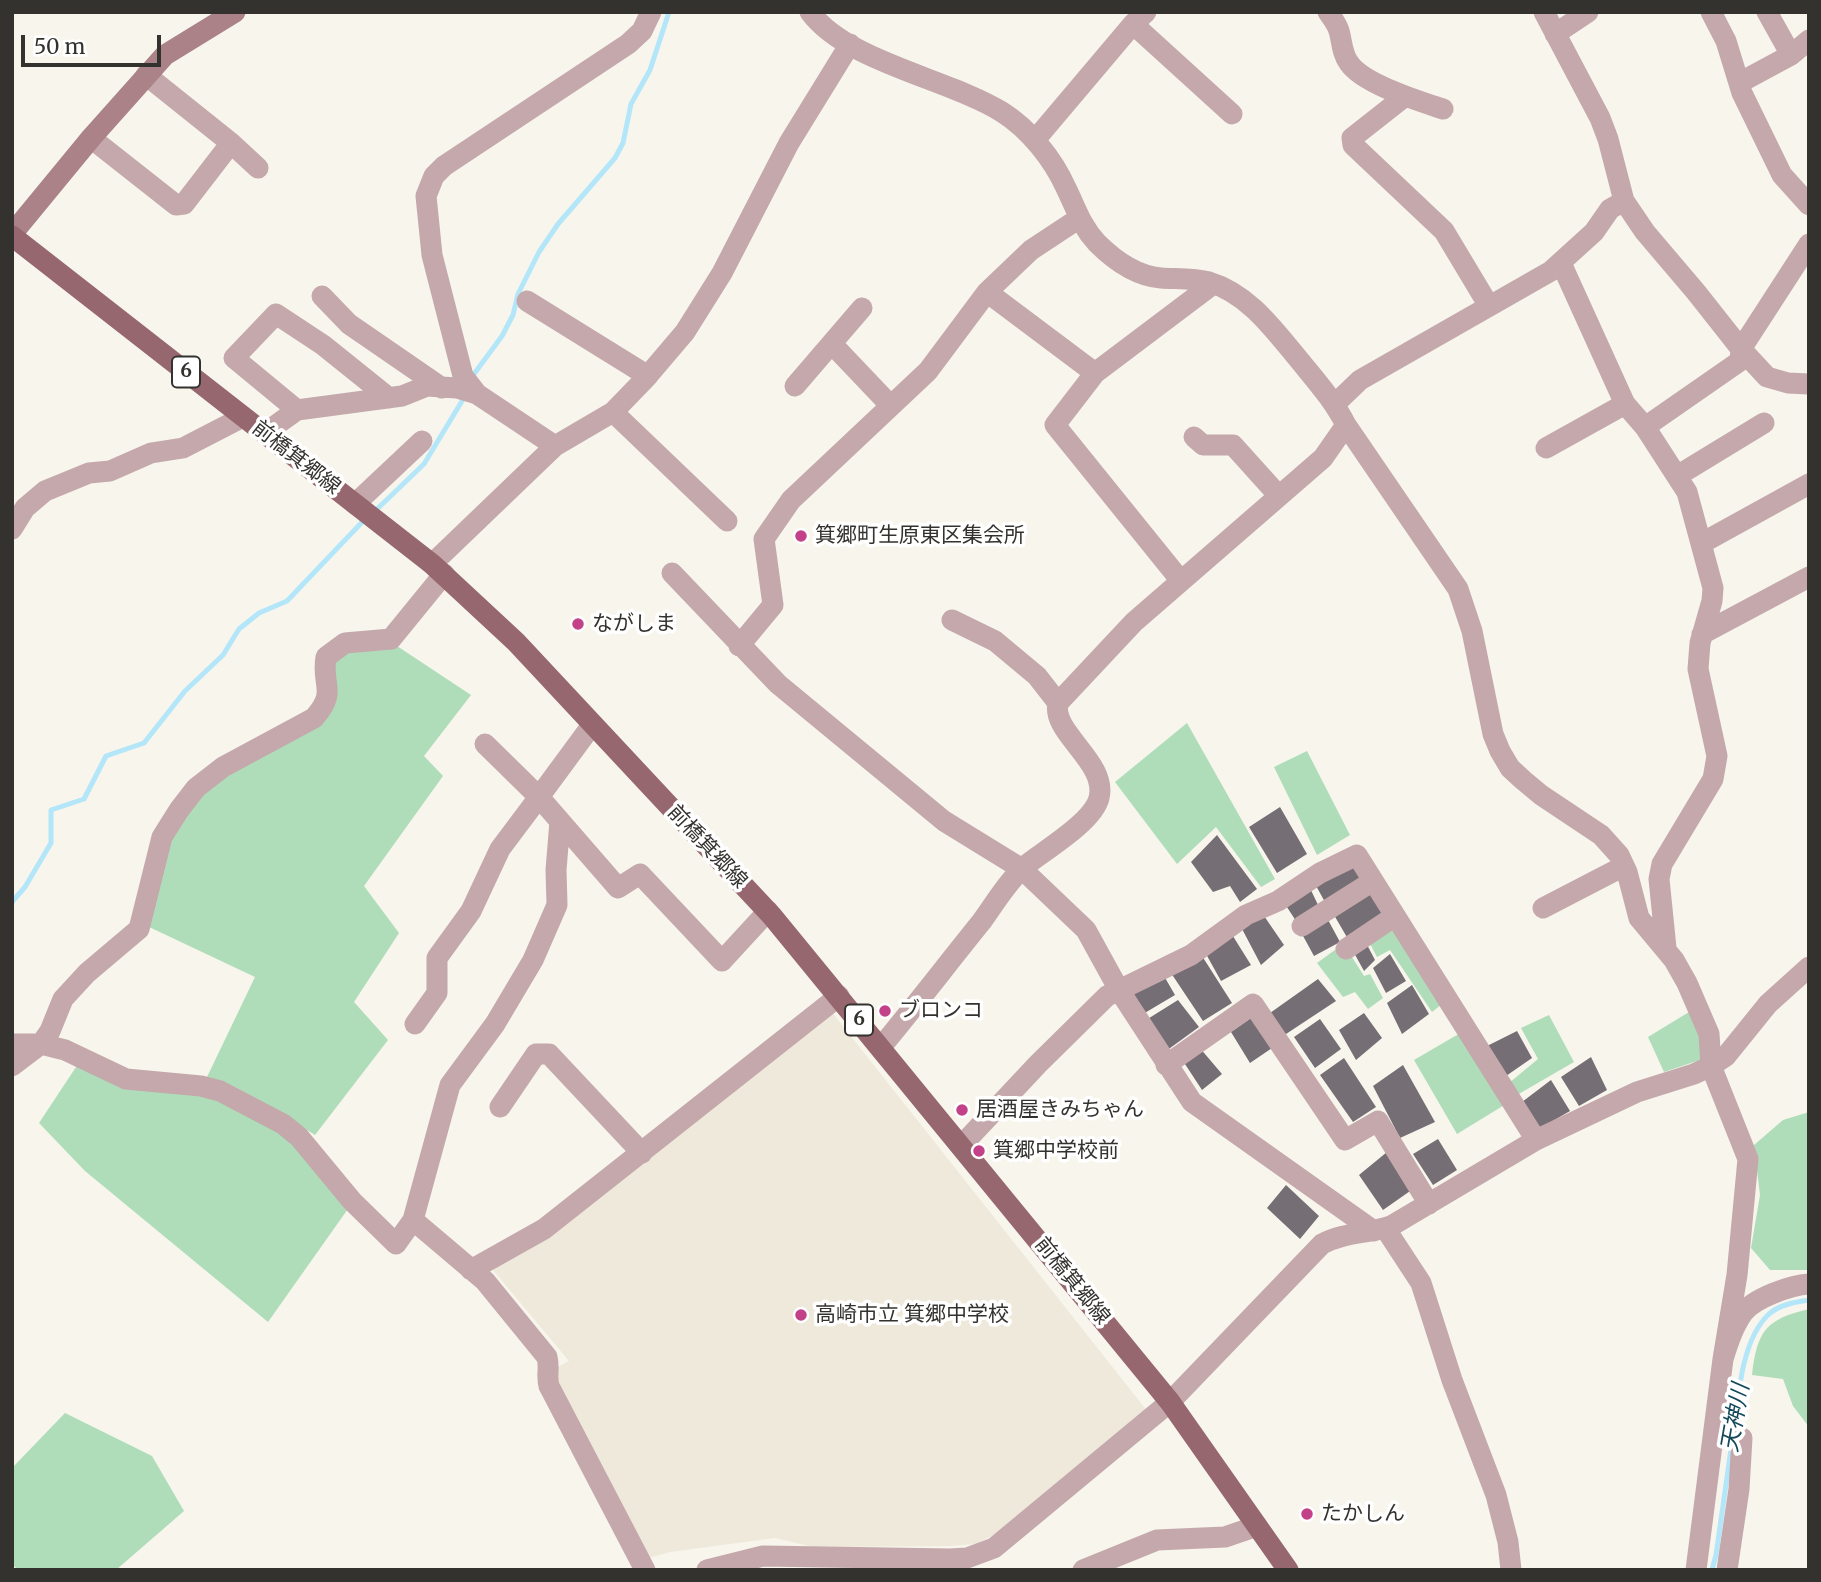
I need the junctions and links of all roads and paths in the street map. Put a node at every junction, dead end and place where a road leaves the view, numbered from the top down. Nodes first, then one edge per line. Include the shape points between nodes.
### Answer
1 (235, 12) edge
2 (650, 12) edge
3 (810, 12) edge
4 (1328, 12) edge
5 (1544, 12) edge
6 (1588, 12) edge
7 (1711, 12) edge
8 (1767, 12) edge
9 (1139, 18) edge
10 (1555, 34) junction
11 (1809, 40) edge
12 (850, 44) junction
13 (1791, 55) junction
14 (146, 75) junction
15 (1739, 83) junction
16 (1404, 97) junction
17 (1443, 109) dead end
18 (1232, 114) dead end
19 (91, 138) junction
20 (1035, 140) junction
21 (231, 143) junction
22 (258, 168) dead end
23 (1624, 201) junction
24 (1809, 205) edge
25 (1079, 219) junction
26 (12, 235) edge
27 (1809, 244) edge
28 (1561, 262) junction
29 (1213, 284) junction
30 (987, 292) junction
31 (323, 296) dead end
32 (527, 301) dead end
33 (1489, 306) junction
34 (862, 308) dead end
35 (832, 344) junction
36 (1741, 349) junction
37 (1095, 373) junction
38 (648, 376) junction
39 (1809, 384) edge
40 (795, 386) dead end
41 (442, 388) junction
42 (477, 394) junction
43 (389, 398) junction
44 (1335, 404) junction
45 (1625, 404) junction
46 (891, 406) junction
47 (298, 410) junction
48 (613, 412) junction
49 (243, 417) junction
50 (1764, 423) dead end
51 (1346, 425) junction
52 (1645, 427) junction
53 (265, 433) junction
54 (1194, 437) dead end
55 (422, 441) dead end
56 (555, 446) junction
57 (1545, 448) dead end
58 (1677, 476) junction
59 (1809, 484) edge
60 (1279, 496) junction
61 (363, 510) junction
62 (727, 521) dead end
63 (12, 529) edge
64 (1702, 542) junction
65 (438, 569) junction
66 (672, 573) dead end
67 (1809, 577) edge
68 (1181, 581) junction
69 (952, 620) dead end
70 (1702, 634) junction
71 (739, 646) junction
72 (1058, 703) junction
73 (592, 725) junction
74 (485, 744) dead end
75 (540, 797) junction
76 (560, 821) junction
77 (1624, 866) junction
78 (1023, 869) junction
79 (1373, 881) junction
80 (1543, 908) dead end
81 (768, 911) junction
82 (1395, 916) junction
83 (1302, 926) dead end
84 (1346, 948) dead end
85 (1666, 948) junction
86 (1809, 967) edge
87 (1119, 990) junction
88 (839, 996) junction
89 (415, 1024) dead end
90 (12, 1044) edge
91 (41, 1044) junction
92 (881, 1047) junction
93 (1166, 1065) junction
94 (12, 1066) edge
95 (1711, 1066) junction
96 (500, 1107) dead end
97 (1536, 1140) junction
98 (961, 1146) junction
99 (642, 1153) junction
100 (1429, 1204) junction
101 (413, 1220) junction
102 (1380, 1230) junction
103 (471, 1270) junction
104 (1809, 1284) edge
105 (1723, 1359) junction
106 (1170, 1402) junction
107 (1742, 1438) dead end
108 (1723, 1488) junction
109 (1257, 1526) junction
110 (645, 1570) edge
111 (707, 1570) edge
112 (1083, 1570) edge
113 (1288, 1570) edge
114 (1511, 1570) edge
115 (1696, 1570) edge
116 (1727, 1570) edge

1 - 14 street via 165,55
2 - 42 street via 642,30 628,44 434,176 426,196 432,255 463,376
3 - 12 street
4 - 16 street via 1339,27 1351,66
5 - 10 street
6 - 10 street
7 - 15 street
8 - 13 street
9 - 18 street
9 - 20 street
10 - 23 street via 1600,118
11 - 13 street
12 - 20 street via 975,97 1003,112
12 - 38 street via 789,143 722,273 685,332
13 - 15 street
14 - 19 street
14 - 21 street
15 - 24 street via 1782,175
16 - 17 street
16 - 33 street via 1352,138 1353,145 1444,231
19 - 21 street via 176,205 184,204
19 - 26 street
20 - 25 street via 1066,187
21 - 22 street
23 - 28 street via 1610,209 1594,232
23 - 36 street
25 - 29 street via 1098,243 1138,273
25 - 30 street via 1031,250
26 - 49 main road, 前橋箕郷線 / 6
27 - 36 street
28 - 33 street
28 - 45 street
29 - 37 street
29 - 44 street via 1263,317
30 - 37 street
30 - 46 street via 928,371
31 - 41 street via 349,324
32 - 38 street
33 - 44 street via 1360,380
34 - 35 street
35 - 40 street
35 - 46 street
36 - 39 street via 1768,377
36 - 52 street via 1740,361
37 - 68 street via 1055,425
38 - 48 street
41 - 42 street
41 - 43 street via 427,386
42 - 56 street
43 - 47 street
43 - 47 street via 276,314 234,358
44 - 51 street
45 - 52 street
45 - 57 street
46 - 71 street via 791,499 764,539 773,605
47 - 53 street
48 - 56 street
48 - 62 street
49 - 53 main road, 前橋箕郷線 / 6
49 - 63 street via 183,448 151,453 45,491 25,508
50 - 58 street
51 - 60 street via 1323,458
51 - 77 street via 1458,589 1472,631 1493,734 1510,768 1601,835
52 - 58 street
53 - 61 main road, 前橋箕郷線 / 6
54 - 60 street via 1203,445 1233,445
55 - 61 street
56 - 65 street
58 - 64 street via 1687,492
59 - 64 street
60 - 68 street
61 - 65 main road, 前橋箕郷線 / 6
64 - 70 street via 1713,588
65 - 73 main road, 前橋箕郷線 / 6 via 516,642
65 - 91 street via 390,639 345,643 326,657 329,695 314,718 223,767 196,788 162,837 139,929 63,999
66 - 71 street
67 - 70 street
68 - 72 street via 1134,622
69 - 72 street via 995,641 1037,677
70 - 85 street via 1698,669 1716,768 1662,864 1659,890
71 - 78 street via 778,684 944,821
72 - 78 street via 1060,720 1090,762 1100,795 1088,817
73 - 75 street
73 - 81 main road, 前橋箕郷線 / 6
74 - 75 street
75 - 76 street
75 - 89 street via 500,849 471,911 437,958 437,993
76 - 81 street via 618,888 640,874 722,961
76 - 101 street via 557,905 533,960 495,1024 450,1085
77 - 80 street
77 - 85 street via 1639,918
78 - 87 street via 1086,930
78 - 92 street
79 - 82 street
79 - 83 street
79 - 87 street via 1357,855 1246,915 1191,955
81 - 88 main road, 前橋箕郷線 / 6
82 - 84 street
82 - 97 street
85 - 95 street via 1709,1034
86 - 95 street via 1768,1004 1726,1056
87 - 93 street
87 - 98 street via 1079,1023
88 - 92 main road, 前橋箕郷線 / 6
88 - 99 street
90 - 91 street
91 - 94 street
91 - 101 street via 65,1050 126,1079 220,1091 299,1137 352,1201 396,1244
92 - 98 main road, 前橋箕郷線 / 6
93 - 100 street via 1253,1004 1345,1140 1378,1122
93 - 102 street via 1192,1102
95 - 97 street via 1637,1093
95 - 105 street via 1748,1159
96 - 99 street via 536,1054 549,1054
97 - 100 street
98 - 106 main road, 前橋箕郷線 / 6
99 - 103 street via 544,1229
100 - 102 street
101 - 103 street
102 - 106 street via 1337,1236 1322,1244
102 - 114 street via 1421,1283 1496,1495
103 - 110 street via 547,1357 549,1386
104 - 105 street via 1768,1296 1745,1310
105 - 108 street
106 - 109 main road, 前橋箕郷線 / 6
106 - 111 street via 1009,1538 984,1553 950,1559 764,1556
107 - 108 street
108 - 115 street
108 - 116 street
109 - 112 street via 1225,1536 1157,1540
109 - 113 main road, 前橋箕郷線 / 6

